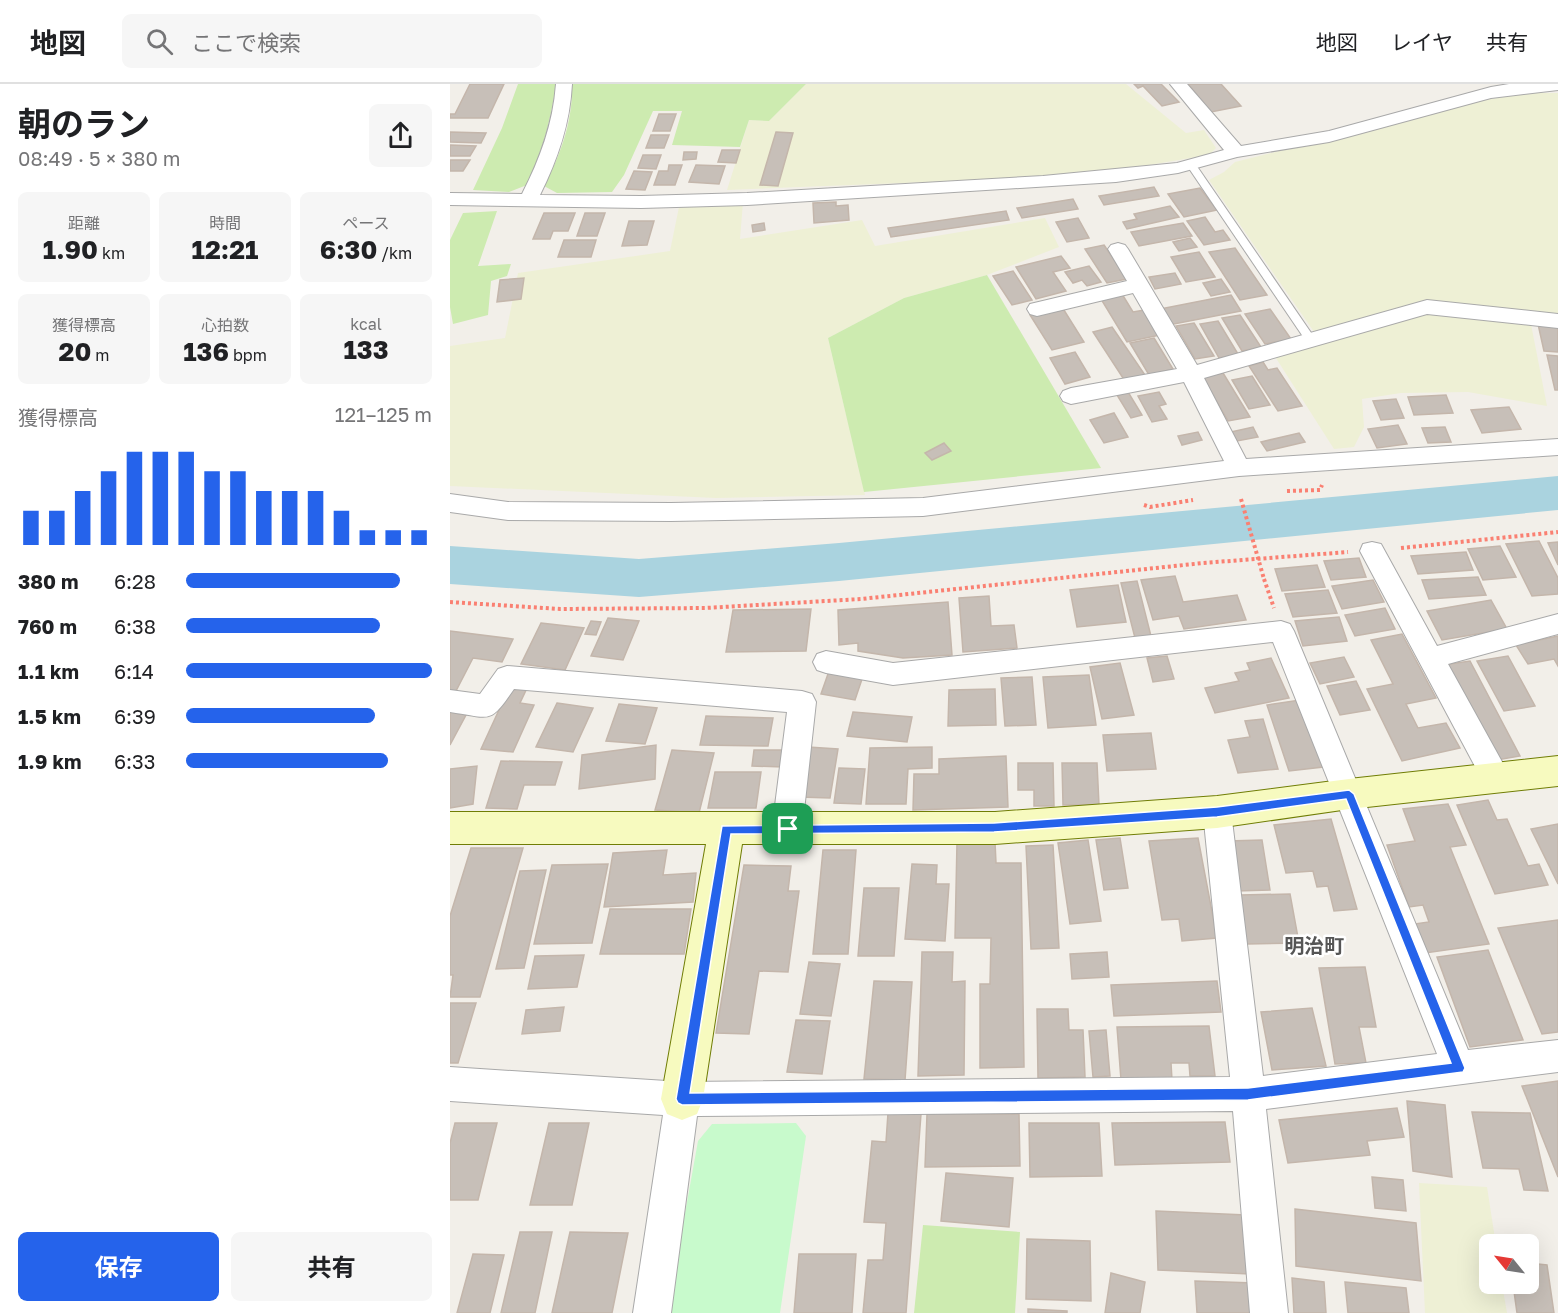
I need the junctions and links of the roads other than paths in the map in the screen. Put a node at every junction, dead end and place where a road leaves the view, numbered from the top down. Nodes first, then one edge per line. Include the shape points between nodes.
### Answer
1 (564, 84) edge
2 (1178, 84) edge
3 (1558, 85) edge
4 (1236, 152) junction
5 (1191, 164) junction
6 (450, 199) edge
7 (528, 200) junction
8 (1118, 249) dead end
9 (1139, 285) junction
10 (1038, 309) dead end
11 (1558, 321) edge
12 (1312, 342) junction
13 (1191, 374) junction
14 (1071, 396) dead end
15 (1558, 447) edge
16 (1239, 468) junction
17 (450, 503) edge
18 (1372, 551) road end
19 (1558, 624) edge
20 (1432, 658) junction
21 (826, 662) dead end
22 (450, 701) edge
23 (1558, 771) edge
24 (1496, 778) junction
25 (1349, 794) junction
26 (1217, 812) junction
27 (450, 828) edge
28 (788, 829) junction
29 (726, 830) junction
30 (1558, 1056) edge
31 (1459, 1068) junction
32 (450, 1084) edge
33 (1248, 1094) junction
34 (682, 1099) junction
35 (652, 1313) edge
36 (1269, 1313) edge

1 - 7 street via 553,147
2 - 4 street
3 - 4 street via 1495,90 1372,125
4 - 5 street
5 - 7 street via 1106,177 759,198
5 - 12 lane
6 - 7 street
8 - 9 street
9 - 10 street
9 - 13 street
11 - 12 street via 1427,308
12 - 13 street
13 - 14 street
13 - 16 street
15 - 16 street
16 - 17 street via 923,507 520,511
18 - 20 street
19 - 20 street
20 - 24 street
21 - 25 street via 892,674 1281,631
22 - 28 street via 487,706 507,677 802,702
23 - 24 street
24 - 25 street
25 - 26 street
25 - 31 street
26 - 28 street via 994,828
26 - 33 street
27 - 29 street
28 - 29 street
29 - 34 street
30 - 31 street
31 - 33 street
32 - 34 street
33 - 34 street
33 - 36 street
34 - 35 street

